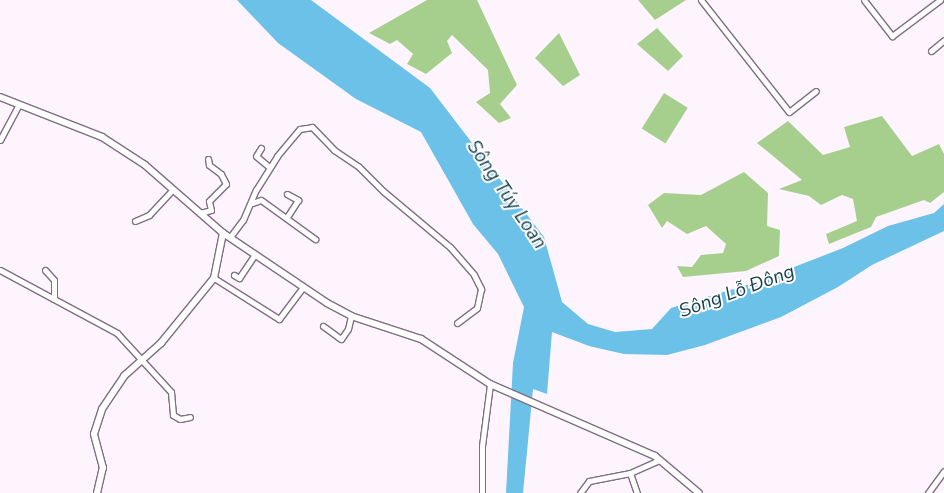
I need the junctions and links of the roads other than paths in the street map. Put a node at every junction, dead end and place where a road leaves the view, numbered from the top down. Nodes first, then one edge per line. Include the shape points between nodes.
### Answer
1 (702, 0) edge
2 (864, 0) edge
3 (940, 0) edge
4 (944, 40) edge
5 (931, 51) dead end
6 (816, 91) dead end
7 (0, 97) edge
8 (18, 106) junction
9 (0, 140) edge
10 (261, 148) dead end
11 (208, 159) dead end
12 (269, 167) junction
13 (173, 189) junction
14 (287, 194) dead end
15 (252, 203) junction
16 (200, 213) junction
17 (287, 217) junction
18 (135, 221) dead end
19 (223, 233) junction
20 (230, 238) junction
21 (315, 239) dead end
22 (256, 254) junction
23 (0, 270) edge
24 (45, 270) dead end
25 (234, 275) dead end
26 (214, 278) junction
27 (303, 287) junction
28 (54, 299) junction
29 (351, 316) junction
30 (457, 323) dead end
31 (323, 326) dead end
32 (141, 361) junction
33 (490, 384) junction
34 (190, 417) dead end
35 (659, 460) junction
36 (944, 471) edge
37 (630, 473) junction
38 (97, 493) edge
39 (482, 493) edge
40 (580, 493) edge
41 (637, 493) edge
42 (699, 493) edge
43 (928, 493) edge

1 - 6 street via 789,112
2 - 3 street via 892,36
4 - 5 street
7 - 8 street
8 - 9 street
8 - 13 street via 102,137
10 - 12 street via 256,156
11 - 16 street via 208,165 221,174 226,184 209,201 211,210
12 - 15 street
12 - 30 street via 300,129 312,126 334,150 359,167 450,247 474,275 481,289 477,308
13 - 16 street
13 - 18 street via 149,216
14 - 17 street via 298,200
15 - 17 street via 261,200
15 - 20 street
16 - 19 street
17 - 21 street
19 - 20 street
19 - 26 street
20 - 22 street
22 - 25 street via 240,278
22 - 27 street
23 - 28 street
24 - 28 street via 54,280
26 - 27 street via 279,319
26 - 32 street via 187,316
27 - 29 street
28 - 32 street via 117,334
29 - 31 street via 342,342
29 - 33 street via 421,339
32 - 34 street via 172,394 173,415 180,419
32 - 38 street via 124,376 102,409 94,434 103,468
33 - 35 street
33 - 39 street via 482,446
35 - 37 street
35 - 42 street
36 - 43 street
37 - 40 street via 589,481
37 - 41 street

